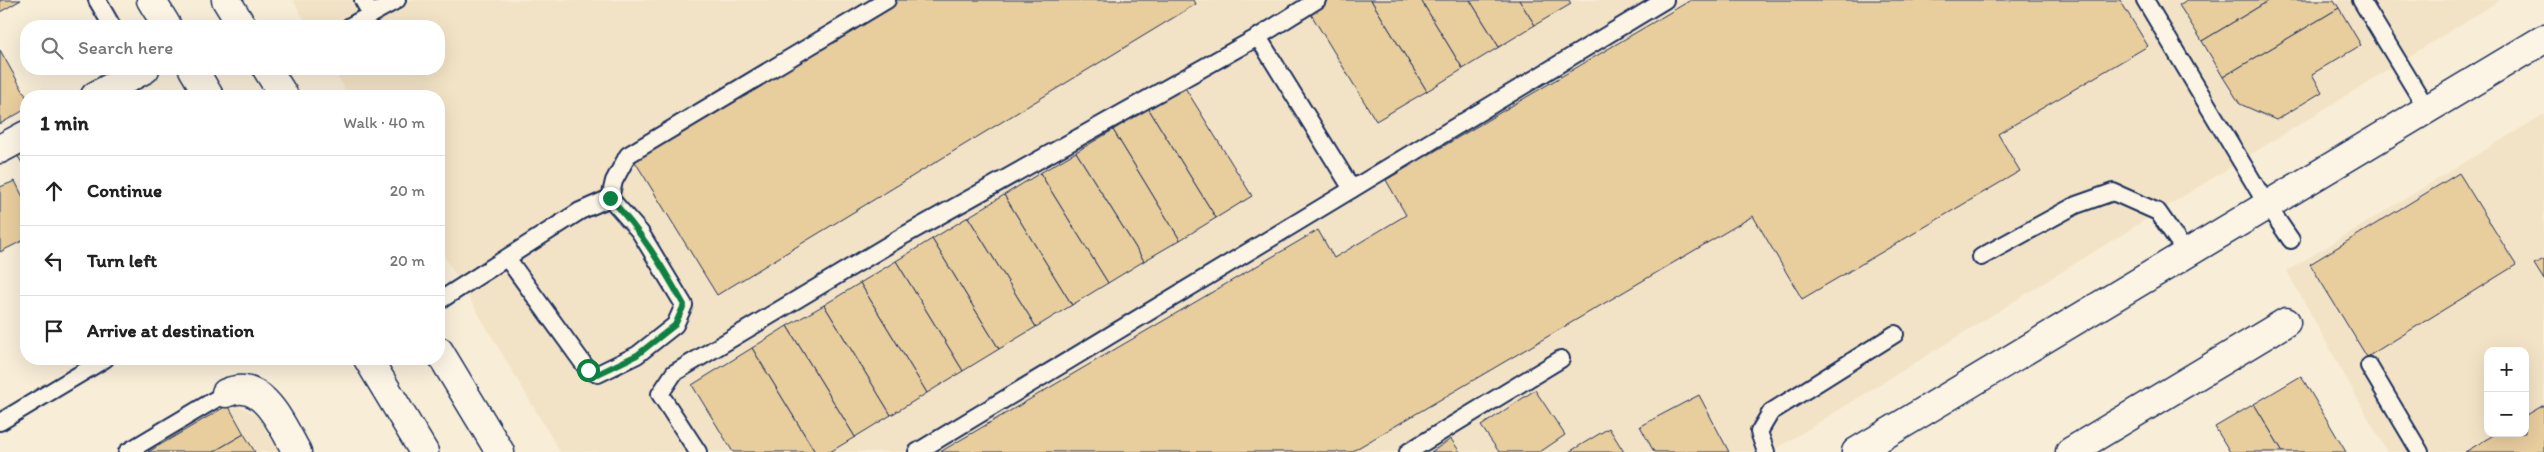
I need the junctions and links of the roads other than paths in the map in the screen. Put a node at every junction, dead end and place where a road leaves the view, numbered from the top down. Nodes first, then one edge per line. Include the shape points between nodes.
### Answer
1 (97, 0) edge
2 (151, 0) edge
3 (226, 0) edge
4 (362, 0) edge
5 (396, 0) edge
6 (887, 0) edge
7 (1318, 0) edge
8 (1665, 0) edge
9 (2145, 0) edge
10 (2361, 0) edge
11 (371, 14) junction
12 (109, 20) edge
13 (163, 20) edge
14 (238, 20) edge
15 (360, 20) edge
16 (1258, 37) junction
17 (2544, 39) edge
18 (131, 75) edge
19 (196, 75) edge
20 (273, 75) edge
21 (105, 90) edge
22 (205, 90) edge
23 (281, 90) edge
24 (2427, 109) junction
25 (20, 137) edge
26 (0, 149) edge
27 (1352, 189) junction
28 (610, 198) junction
29 (2267, 205) junction
30 (2291, 240) dead end
31 (2186, 254) junction
32 (1981, 257) dead end
33 (507, 258) junction
34 (445, 297) edge
35 (2286, 322) dead end
36 (1895, 334) dead end
37 (1561, 359) dead end
38 (445, 361) edge
39 (95, 365) edge
40 (372, 365) edge
41 (2369, 366) dead end
42 (226, 393) joint
43 (0, 422) edge
44 (127, 452) edge
45 (297, 452) edge
46 (424, 452) edge
47 (500, 452) edge
48 (698, 452) edge
49 (916, 452) edge
50 (1408, 452) edge
51 (1766, 452) edge
52 (1856, 452) edge
53 (2070, 452) edge
54 (2420, 452) edge

1 - 12 lane
2 - 13 street
3 - 14 street
4 - 11 lane
5 - 11 lane
6 - 28 lane via 628,154 614,181
7 - 16 lane
8 - 27 lane
9 - 29 lane
10 - 24 lane
11 - 15 lane
16 - 27 lane
16 - 48 lane via 903,236 674,373 660,394
17 - 24 street
18 - 21 street
19 - 22 street
20 - 23 street
24 - 29 street
25 - 26 street
27 - 49 lane
28 - 33 lane via 580,211
28 - 33 lane via 658,258 684,305 675,325 637,355 598,374 588,370
29 - 30 lane
29 - 31 street
31 - 32 lane via 2158,212 2113,192 2076,204
31 - 52 street
33 - 34 lane
35 - 53 street
36 - 51 lane via 1772,412 1759,432
37 - 50 lane
38 - 47 street
39 - 43 lane
40 - 46 street
41 - 54 lane
42 - 44 lane
42 - 45 street via 237,388 251,390 262,398

